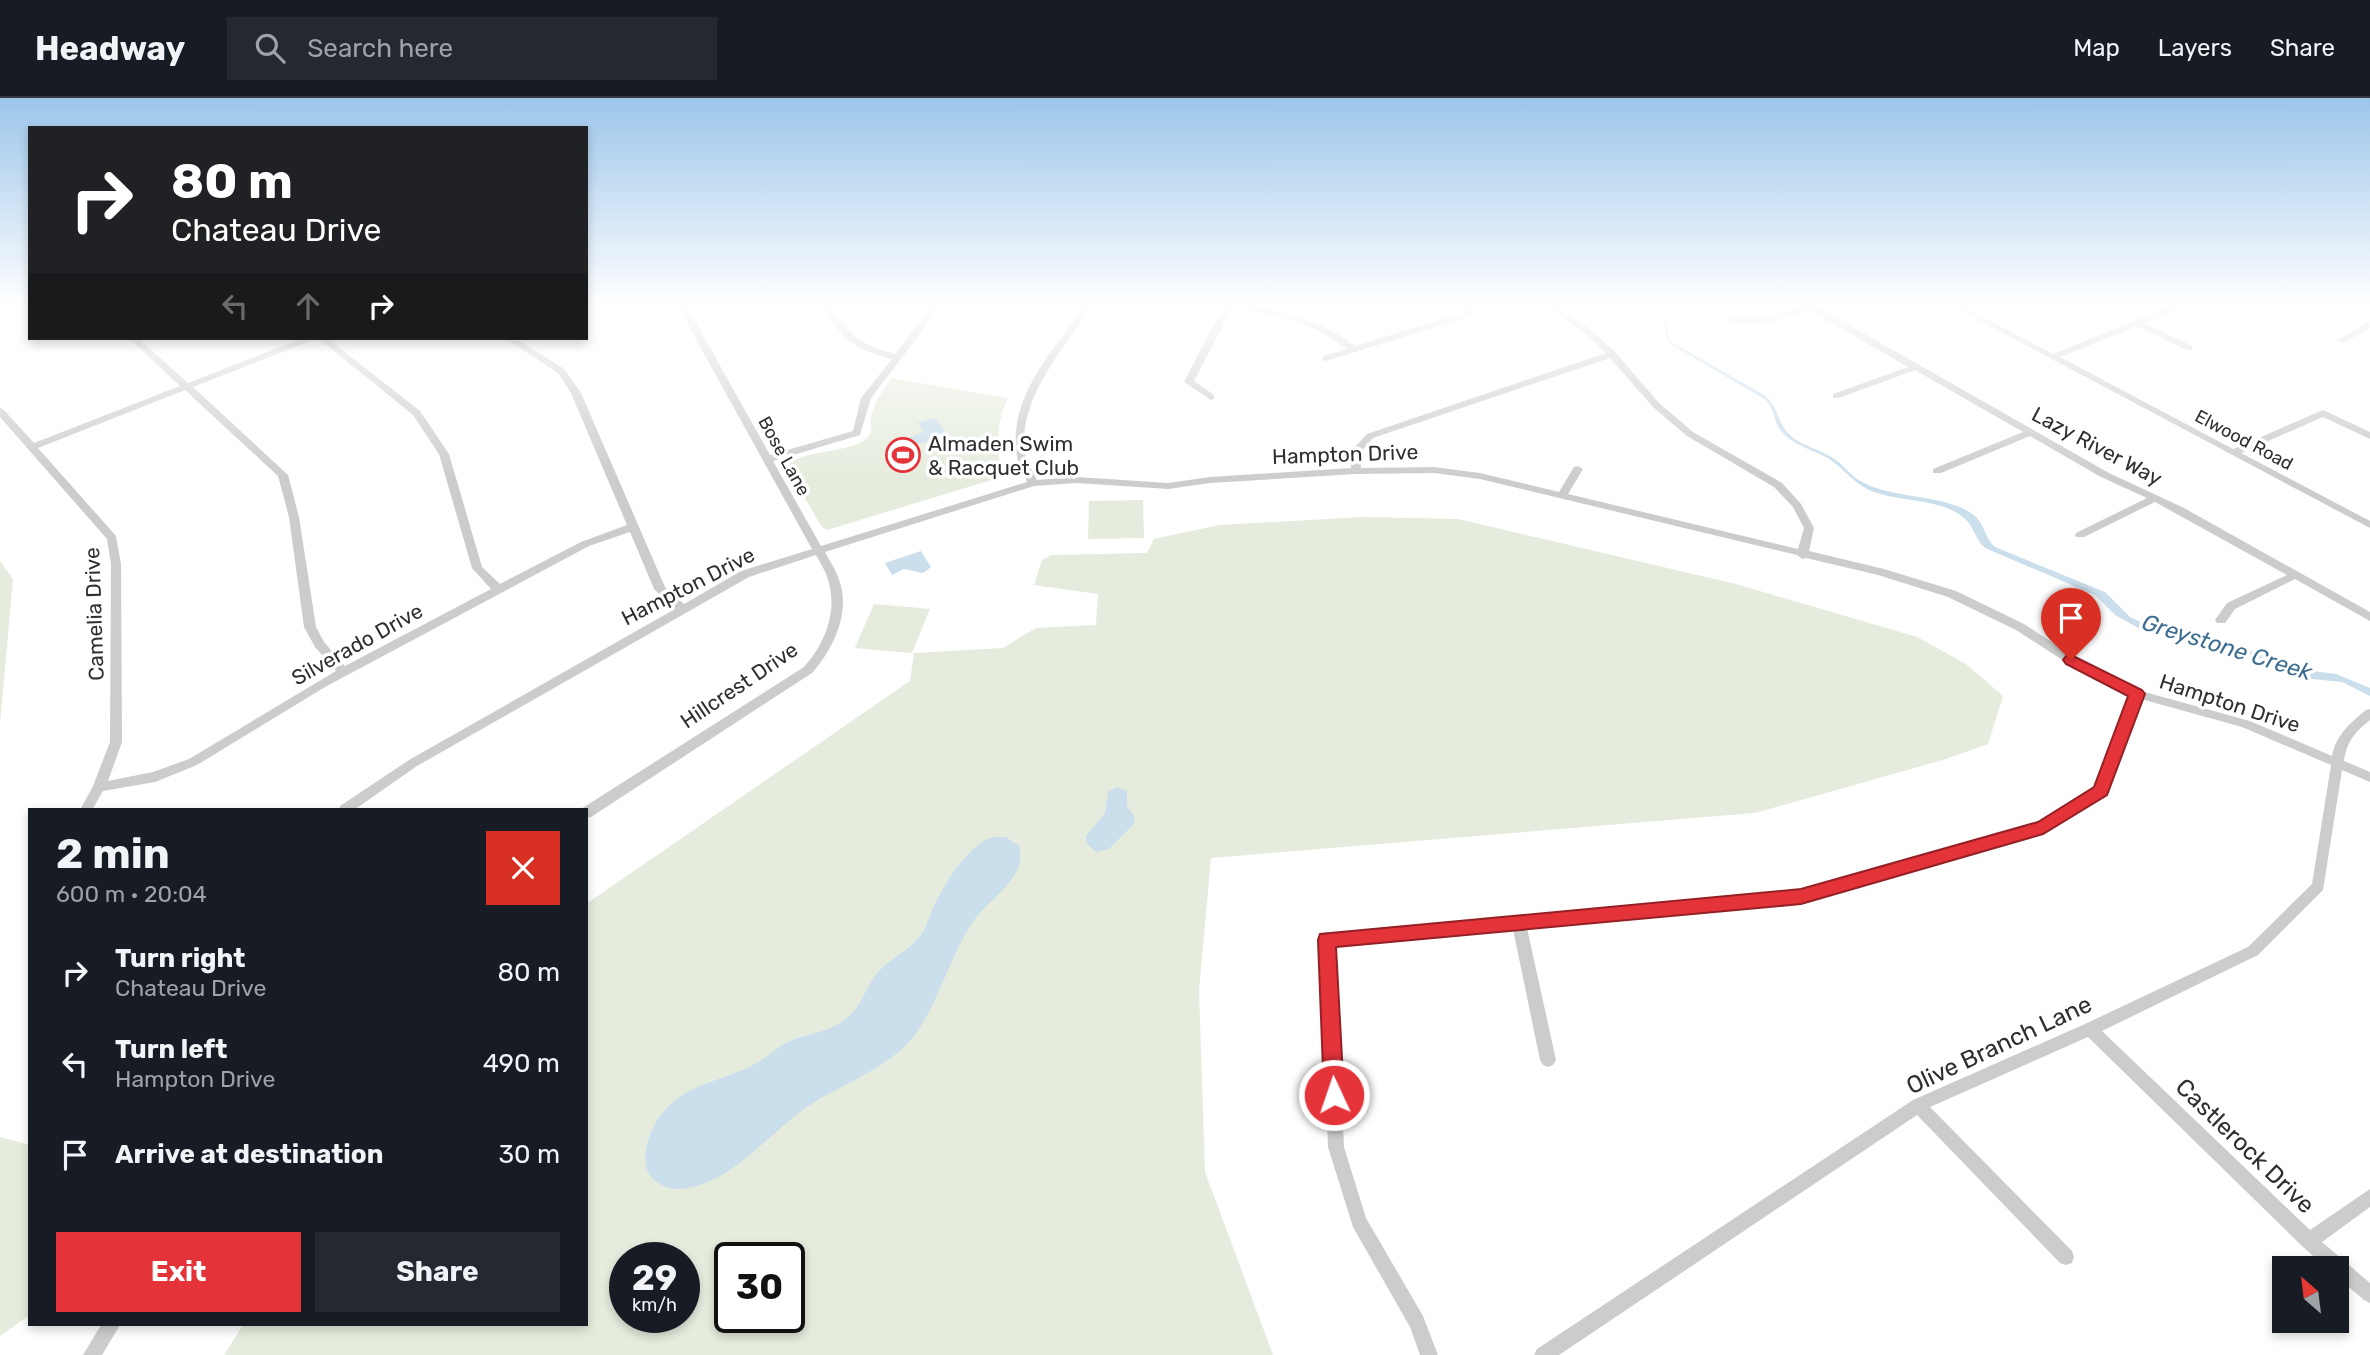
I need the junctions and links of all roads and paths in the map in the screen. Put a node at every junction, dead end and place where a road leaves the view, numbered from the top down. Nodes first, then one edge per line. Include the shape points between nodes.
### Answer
1 (162, 364) edge
2 (242, 364) edge
3 (355, 364) edge
4 (549, 364) edge
5 (714, 364) edge
6 (891, 364) edge
7 (1050, 364) edge
8 (1199, 364) edge
9 (1583, 364) edge
10 (1620, 364) edge
11 (1909, 364) edge
12 (2066, 364) edge
13 (1916, 368) junction
14 (186, 385) junction
15 (1836, 396) dead end
16 (1211, 397) dead end
17 (0, 411) edge
18 (2030, 433) junction
19 (2370, 436) edge
20 (33, 447) junction
21 (2234, 452) junction
22 (768, 459) junction
23 (1578, 469) dead end
24 (1356, 471) junction
25 (1937, 471) dead end
26 (1033, 484) junction
27 (1563, 494) junction
28 (2154, 499) junction
29 (2370, 525) edge
30 (633, 527) junction
31 (2080, 536) dead end
32 (817, 550) junction
33 (1802, 556) junction
34 (2295, 575) junction
35 (499, 590) junction
36 (681, 608) junction
37 (2370, 617) edge
38 (2221, 620) dead end
39 (343, 672) junction
40 (2137, 694) junction
41 (2370, 713) edge
42 (2337, 761) junction
43 (2370, 777) edge
44 (99, 787) junction
45 (87, 808) edge
46 (348, 808) edge
47 (588, 812) edge
48 (1519, 923) junction
49 (2090, 1029) junction
50 (1548, 1060) dead end
51 (1918, 1105) junction
52 (2370, 1197) edge
53 (2309, 1241) junction
54 (2066, 1257) dead end
55 (2370, 1294) edge
56 (110, 1326) edge
57 (92, 1355) edge
58 (1429, 1355) edge
59 (1543, 1355) edge

1 - 14 street
2 - 14 street
3 - 35 street via 417,413 444,454 477,568
4 - 30 street via 561,371 576,393
5 - 22 street, Bose Lane
6 - 22 street via 866,398 857,433
7 - 26 street via 1023,409 1018,444
8 - 16 street via 1189,382
9 - 24 street via 1370,436 1355,452
10 - 33 street via 1656,405 1690,434 1778,485 1809,528
11 - 13 street, Lazy River Way
12 - 21 street, Elwood Road
13 - 15 street
13 - 18 street, Lazy River Way
14 - 20 street
14 - 39 street via 283,475 310,627
17 - 20 street, Camelia Drive
18 - 25 street
18 - 28 street, Lazy River Way
19 - 21 street via 2323,413
20 - 44 street, Camelia Drive via 112,538 116,741
21 - 29 street, Elwood Road
22 - 32 street, Bose Lane
23 - 27 street
24 - 26 street, Hampton Drive via 1168,486 1077,480
24 - 27 street, Hampton Drive via 1434,470
26 - 32 street, Hampton Drive
27 - 33 street, Hampton Drive
28 - 31 street
28 - 34 street, Lazy River Way
30 - 35 street, Silverado Drive via 585,544
30 - 36 street via 660,589
32 - 36 street, Hampton Drive via 745,574
32 - 47 street, Hillcrest Drive via 837,592 828,644 820,657 797,677
33 - 40 street, Hampton Drive via 1880,572 1952,594
34 - 37 street, Lazy River Way
34 - 38 street via 2231,606
35 - 39 street, Silverado Drive
36 - 46 street, Hampton Drive via 413,763
39 - 44 street, Silverado Drive via 193,762 155,777
40 - 42 street, Hampton Drive via 2246,724
40 - 48 street via 2101,791 2043,827 1801,897
41 - 42 street, Olive Branch Lane via 2348,731
42 - 43 street, Hampton Drive
42 - 49 street, Olive Branch Lane via 2318,886 2253,951
44 - 45 street, Camelia Drive
48 - 50 street
48 - 58 street via 1327,940 1336,1147 1359,1221 1417,1322
49 - 51 street, Olive Branch Lane
49 - 53 street, Castlerock Drive
51 - 54 street
51 - 59 street, Olive Branch Lane
52 - 53 street
53 - 55 street, Castlerock Drive
56 - 57 street

